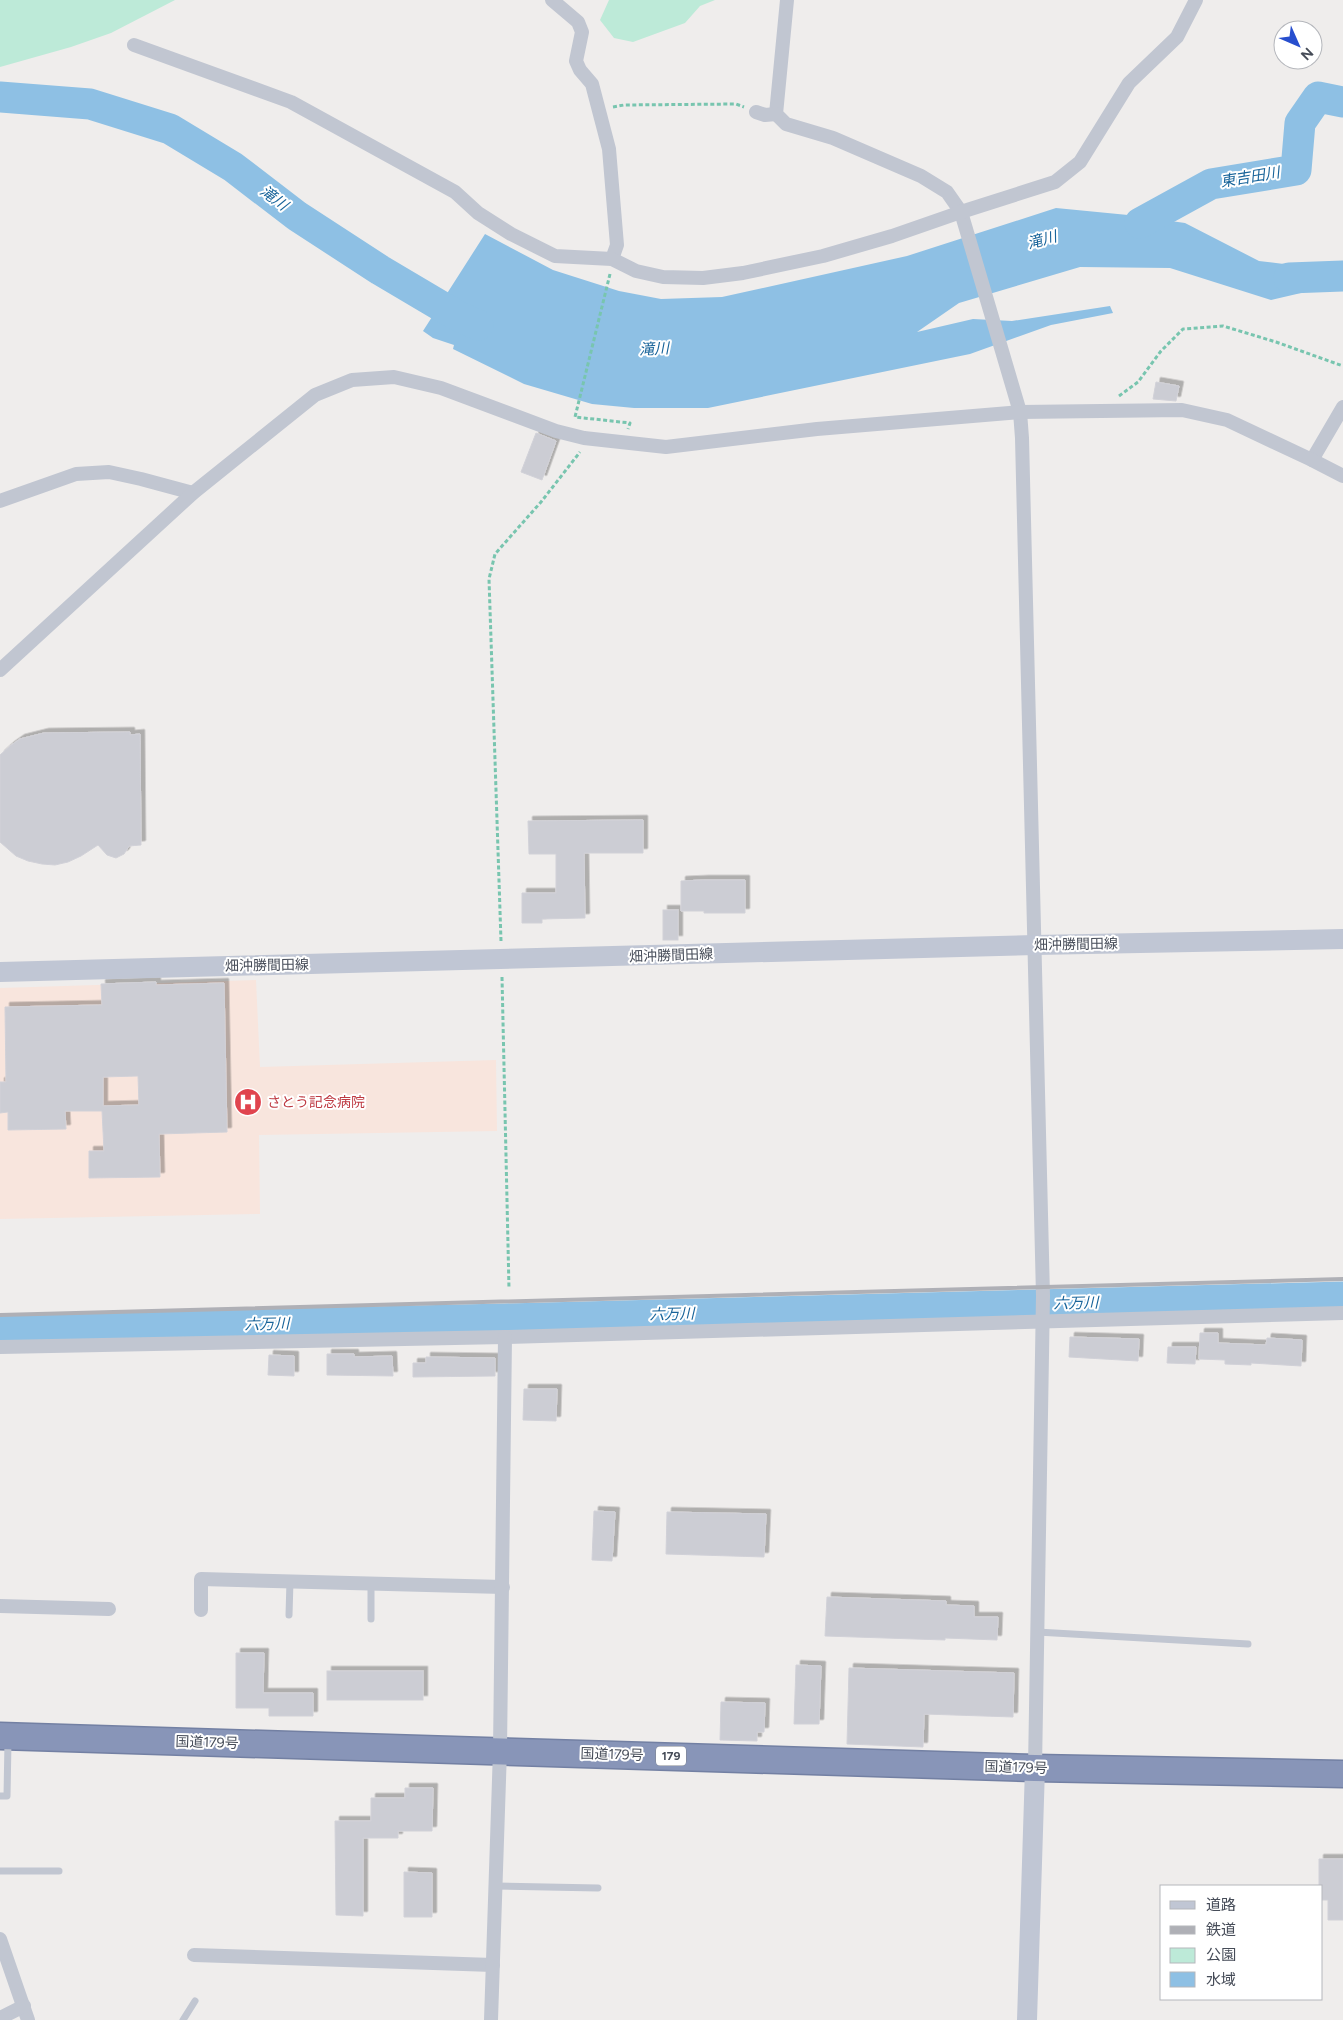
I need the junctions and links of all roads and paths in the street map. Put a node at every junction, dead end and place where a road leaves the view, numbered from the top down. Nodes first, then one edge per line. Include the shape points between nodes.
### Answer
1 (552, 0) edge
2 (787, 0) edge
3 (1196, 0) edge
4 (134, 45) dead end
5 (600, 111) junction
6 (756, 112) joint
7 (776, 114) junction
8 (960, 212) junction
9 (612, 259) junction
10 (610, 274) dead end
11 (1343, 366) edge
12 (1343, 407) edge
13 (1110, 410) junction
14 (1020, 412) junction
15 (584, 438) junction
16 (626, 444) junction
17 (1312, 460) junction
18 (1343, 476) edge
19 (193, 494) junction
20 (0, 501) edge
21 (0, 670) edge
22 (1343, 939) edge
23 (1035, 945) junction
24 (501, 959) junction
25 (0, 972) edge
26 (509, 1289) dead end
27 (1343, 1313) edge
28 (1043, 1320) junction
29 (506, 1337) junction
30 (0, 1347) edge
31 (290, 1581) junction
32 (371, 1583) junction
33 (503, 1587) junction
34 (0, 1606) edge
35 (109, 1609) dead end
36 (201, 1610) dead end
37 (289, 1615) dead end
38 (371, 1619) dead end
39 (1037, 1632) junction
40 (1248, 1644) dead end
41 (4, 1736) edge
42 (500, 1750) junction
43 (1035, 1768) junction
44 (1343, 1774) edge
45 (0, 1796) edge
46 (0, 1871) edge
47 (59, 1871) dead end
48 (496, 1886) junction
49 (598, 1888) dead end
50 (0, 1939) edge
51 (194, 1955) dead end
52 (493, 1965) junction
53 (195, 2002) dead end
54 (24, 2006) junction
55 (0, 2018) edge
56 (28, 2020) edge
57 (183, 2020) edge
58 (491, 2020) edge
59 (1027, 2020) edge

1 - 5 street via 578,22 582,32 576,61 592,84
2 - 7 street
3 - 8 street via 1177,37 1129,83 1080,162 1055,182
4 - 9 street via 291,102 455,192 478,214 555,256
5 - 6 path via 624,105 736,104
5 - 9 street via 609,149 616,245
6 - 7 street
7 - 8 street via 786,124 833,138 921,176 948,192
8 - 9 street via 823,256 742,273 703,278 663,277 636,271
8 - 14 street
10 - 16 path via 574,417 630,423
11 - 13 path via 1222,326 1183,329 1161,351 1138,382 1112,401
12 - 17 street
13 - 14 street
13 - 17 street via 1182,410 1227,420
14 - 16 street via 817,429 666,447
14 - 23 street
15 - 16 street
15 - 19 street via 432,386 394,377 352,380 316,395
15 - 24 path via 581,450 495,554 489,580
17 - 18 street
19 - 20 street via 109,472 76,474
19 - 21 street
22 - 23 main road, 畑沖勝間田線
23 - 24 main road, 畑沖勝間田線
23 - 28 street
24 - 25 main road, 畑沖勝間田線
24 - 26 path
27 - 28 street
28 - 29 street
28 - 39 street
29 - 30 street
29 - 33 street
31 - 32 street
31 - 36 street via 201,1579
31 - 37 lane
32 - 33 street
32 - 38 lane
33 - 42 street
34 - 35 street
39 - 40 lane
39 - 43 street
41 - 42 highway, 国道179号 / 179
41 - 45 lane via 7,1796
42 - 43 highway, 国道179号 / 179
42 - 48 street
43 - 44 highway, 国道179号 / 179
43 - 59 main road
46 - 47 lane
48 - 49 lane
48 - 52 street
50 - 54 street
51 - 52 street
52 - 58 street
53 - 57 lane
54 - 55 street
54 - 56 street

